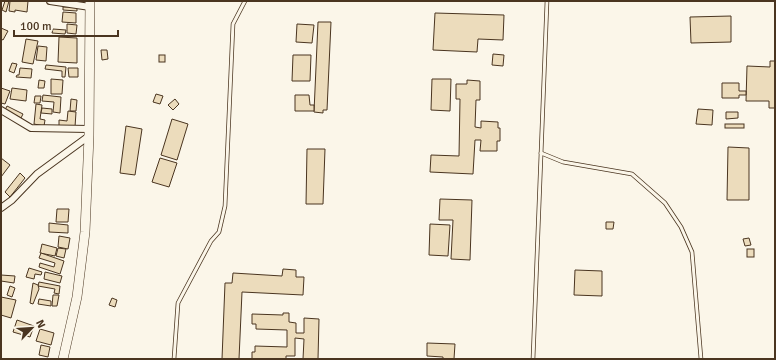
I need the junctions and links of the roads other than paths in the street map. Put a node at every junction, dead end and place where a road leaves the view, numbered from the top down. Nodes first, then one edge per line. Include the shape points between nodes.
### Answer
1 (50, 1) edge
2 (245, 1) edge
3 (547, 1) edge
4 (90, 4) edge
5 (1, 110) edge
6 (89, 132) junction
7 (542, 153) junction
8 (1, 208) edge
9 (63, 359) edge
10 (174, 359) edge
11 (533, 359) edge
12 (701, 359) edge

1 - 4 street
2 - 10 lane via 233,24 225,206 219,232 211,240 178,303
3 - 7 lane
4 - 6 main road
5 - 6 street via 31,128
6 - 8 street via 37,174
6 - 9 main road via 84,239 77,297
7 - 11 lane
7 - 12 lane via 563,162 632,174 664,203 681,227 692,252

